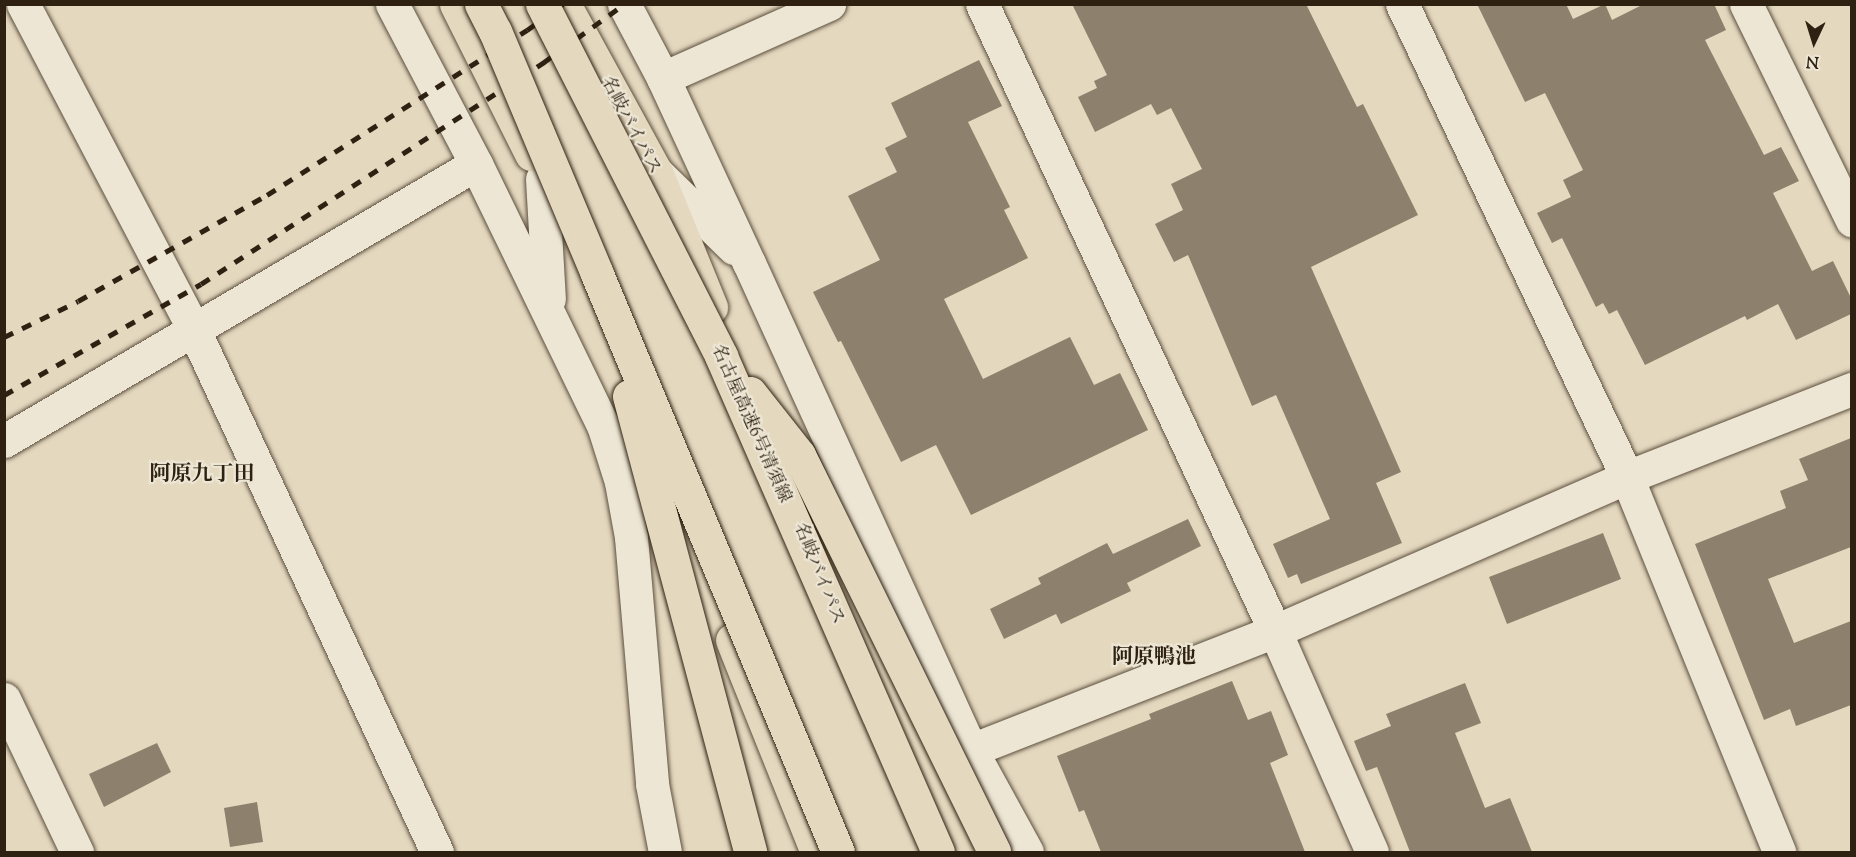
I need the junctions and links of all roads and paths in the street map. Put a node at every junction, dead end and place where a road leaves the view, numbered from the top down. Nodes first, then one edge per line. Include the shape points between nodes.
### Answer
1 (23, 4) edge
2 (392, 4) edge
3 (456, 4) edge
4 (481, 4) edge
5 (542, 4) edge
6 (564, 4) edge
7 (624, 4) edge
8 (829, 4) edge
9 (982, 4) edge
10 (1402, 4) edge
11 (1746, 4) edge
12 (663, 78) junction
13 (477, 164) junction
14 (656, 172) junction
15 (542, 179) junction
16 (1851, 220) edge
17 (749, 263) junction
18 (597, 274) junction
19 (550, 316) junction
20 (195, 330) junction
21 (721, 356) junction
22 (570, 358) junction
23 (1851, 388) edge
24 (4, 441) edge
25 (666, 471) junction
26 (1627, 477) junction
27 (1275, 631) junction
28 (4, 699) edge
29 (971, 750) junction
30 (76, 852) edge
31 (437, 852) edge
32 (665, 852) edge
33 (750, 852) edge
34 (817, 852) edge
35 (838, 852) edge
36 (929, 852) edge
37 (938, 852) edge
38 (993, 852) edge
39 (1027, 852) edge
40 (1372, 852) edge
41 (1779, 852) edge

1 - 20 street
2 - 13 street
3 - 15 highway
4 - 18 highway, bridge
5 - 21 highway, 名古屋高速6号清須線, bridge
6 - 14 highway, 名岐バイパス
7 - 12 street
8 - 12 street
9 - 27 street
10 - 26 street
11 - 16 street
12 - 17 street
13 - 19 street
13 - 20 street
14 - 17 street
14 - 36 highway, 名岐バイパス
15 - 19 street
15 - 25 highway
17 - 29 street
18 - 33 highway, bridge
18 - 35 highway, bridge
19 - 22 street
20 - 24 street
20 - 31 street
21 - 37 highway, 名古屋高速6号清須線, bridge
21 - 38 highway, bridge via 799,455
22 - 25 street
22 - 32 street via 604,428 621,483 631,537 652,784
23 - 26 street
25 - 34 highway
26 - 27 street
26 - 41 street
27 - 29 street
27 - 40 street
28 - 30 street
29 - 39 street

